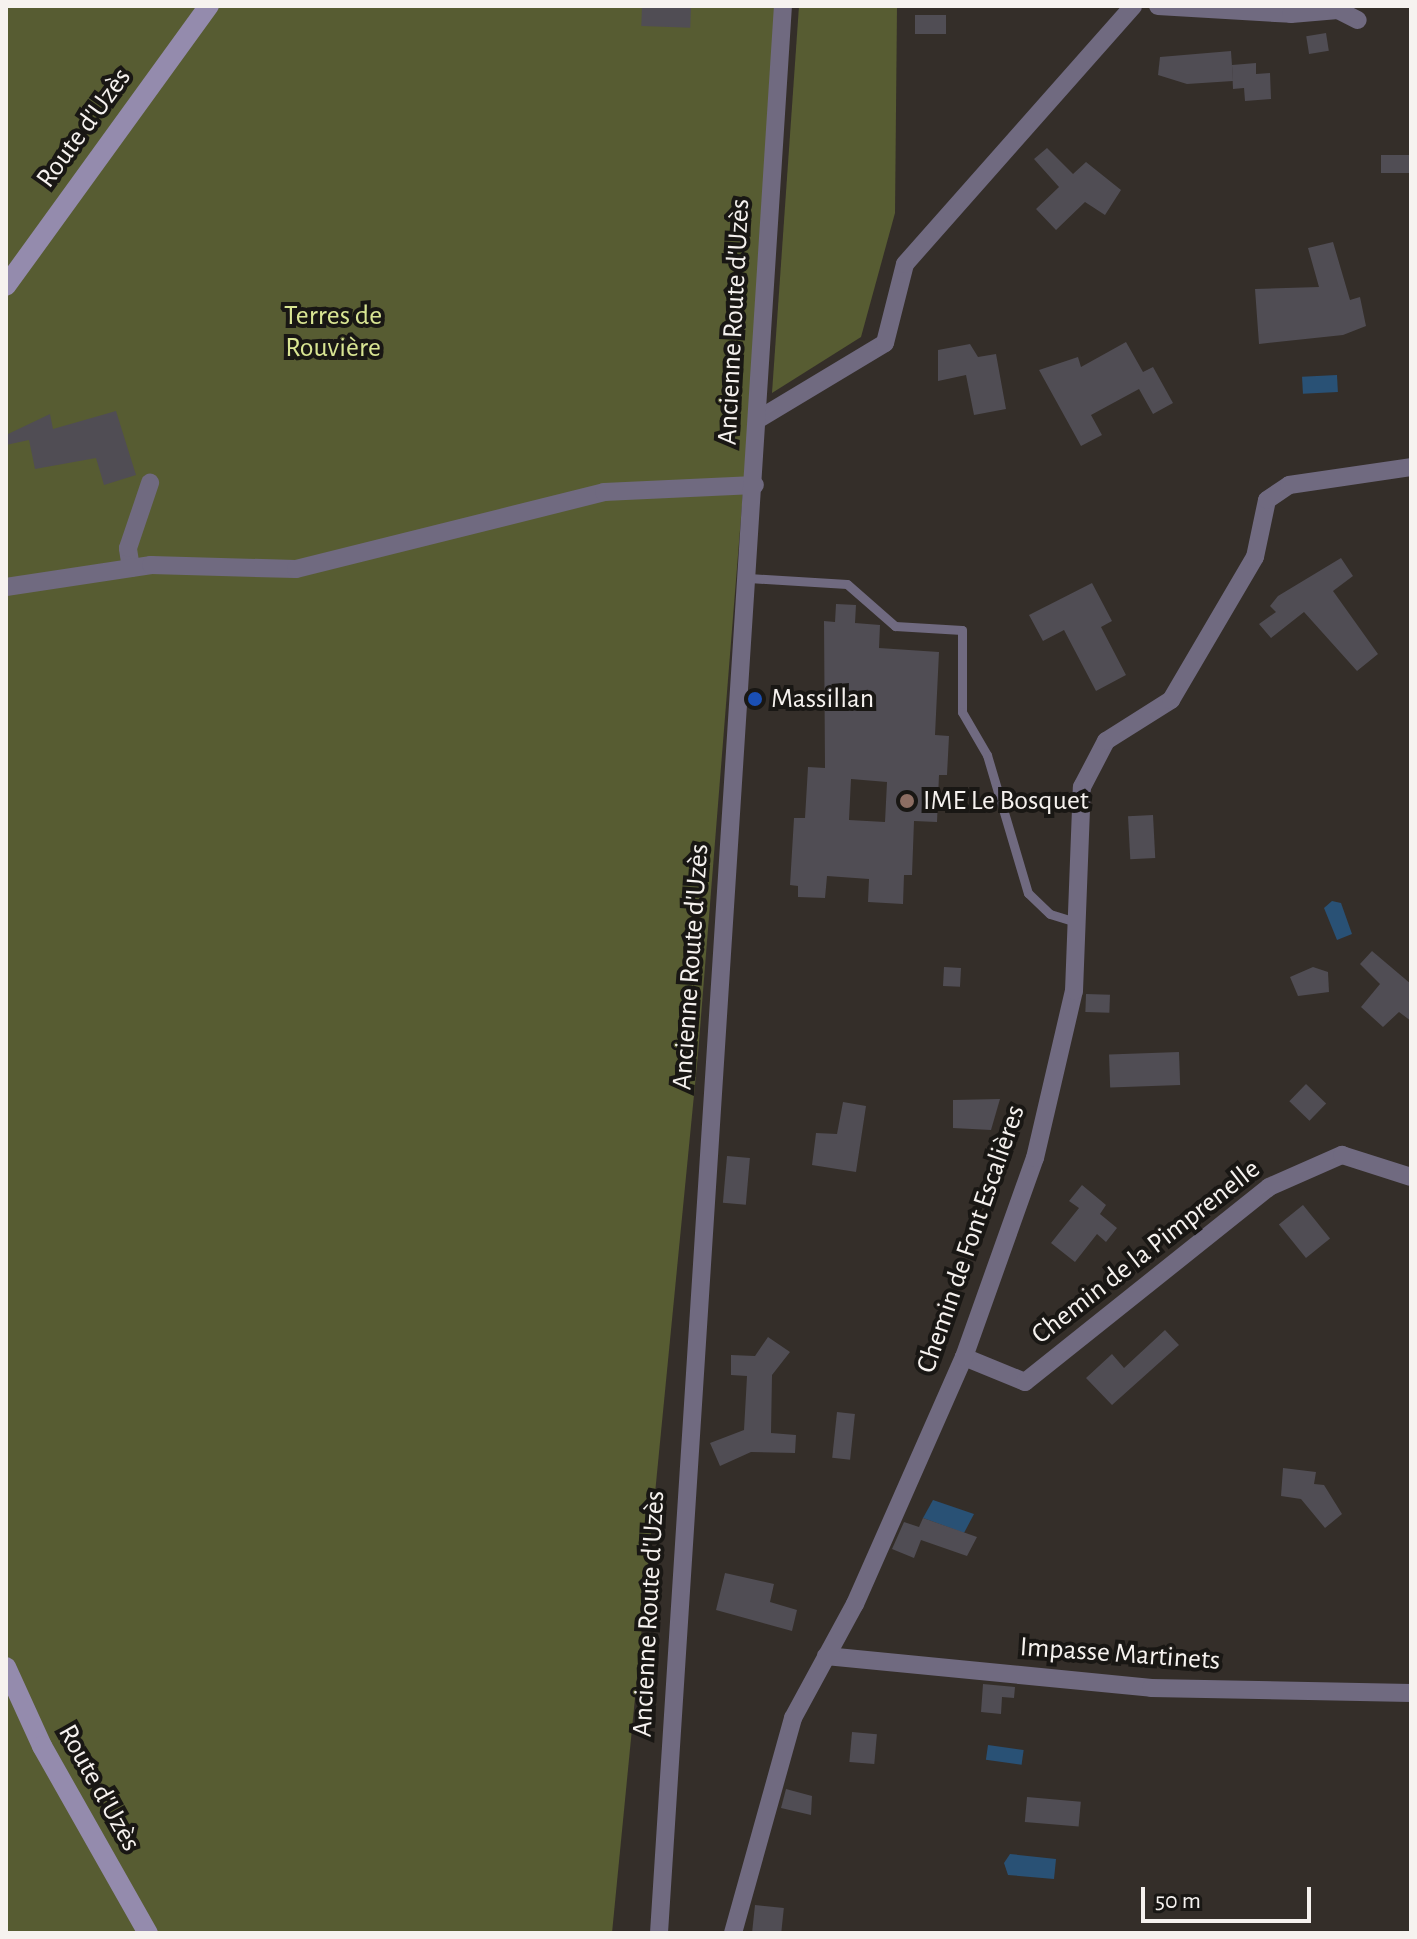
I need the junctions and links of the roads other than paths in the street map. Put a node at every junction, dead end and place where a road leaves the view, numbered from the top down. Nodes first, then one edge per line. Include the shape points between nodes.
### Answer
1 (209, 6) edge
2 (783, 6) edge
3 (1133, 6) edge
4 (1158, 6) edge
5 (1358, 20) dead end
6 (6, 286) edge
7 (757, 420) junction
8 (1411, 467) edge
9 (150, 483) dead end
10 (755, 485) junction
11 (131, 568) junction
12 (749, 578) junction
13 (6, 587) edge
14 (1077, 922) junction
15 (1411, 1177) edge
16 (964, 1357) junction
17 (826, 1656) junction
18 (6, 1667) edge
19 (1411, 1693) edge
20 (148, 1933) edge
21 (659, 1933) edge
22 (733, 1933) edge

1 - 6 main road, Route d'Uzès
2 - 7 street, Ancienne Route d'Uzès via 760,295
3 - 7 street via 905,264 885,343
4 - 5 street via 1244,13 1338,10
7 - 10 street, Ancienne Route d'Uzès
8 - 14 street, Chemin de Font Escalières via 1289,485 1267,500 1255,557 1171,700 1106,741 1082,787
9 - 11 street via 128,548
10 - 11 street via 591,494 296,569
10 - 12 street, Ancienne Route d'Uzès
11 - 13 street
12 - 14 lane via 847,584 895,626 962,630 962,712 987,755 1028,893 1050,914
12 - 21 street, Ancienne Route d'Uzès via 691,1361
14 - 16 street, Chemin de Font Escalières via 1074,991 1035,1158
15 - 16 street, Chemin de la Pimprenelle via 1342,1155 1269,1187 1025,1382
16 - 17 street, Chemin de Font Escalières
17 - 19 street, Impasse Martinets via 1151,1688
17 - 22 street, Chemin de Font Escalières via 793,1718
18 - 20 main road, Route d'Uzès via 42,1746

